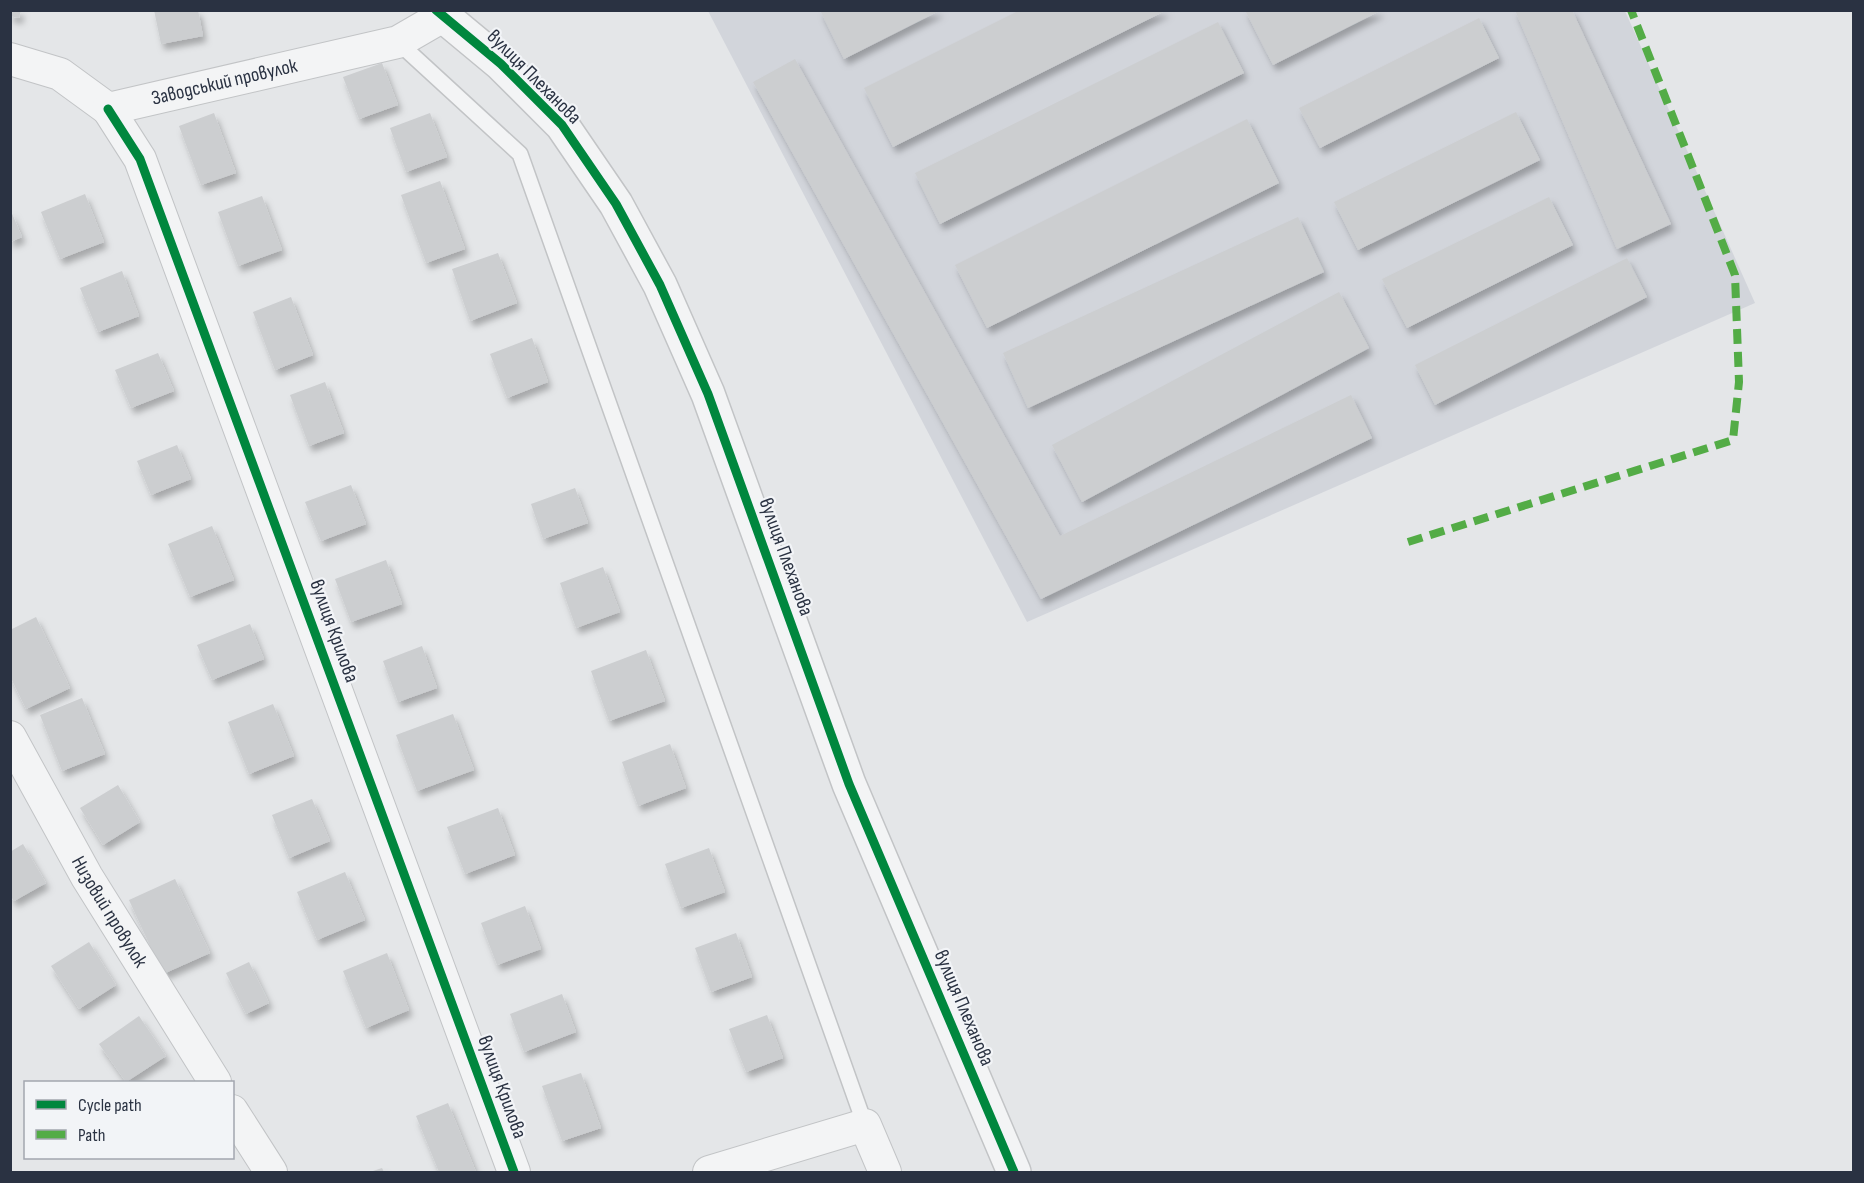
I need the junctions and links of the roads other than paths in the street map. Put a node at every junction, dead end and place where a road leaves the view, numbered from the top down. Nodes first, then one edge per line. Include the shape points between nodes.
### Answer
1 (440, 13) edge
2 (398, 42) junction
3 (10, 59) edge
4 (108, 109) junction
5 (10, 737) edge
6 (214, 1081) edge
7 (234, 1114) edge
8 (865, 1125) junction
9 (271, 1173) edge
10 (514, 1173) edge
11 (709, 1173) edge
12 (885, 1173) edge
13 (1014, 1173) edge

1 - 2 street, Заводський провулок
1 - 13 street, вулиця Плеханова via 501,64 562,125 616,204 660,285 708,394 849,784
2 - 4 street, Заводський провулок
2 - 8 lane via 520,154
3 - 4 street via 60,74
4 - 10 street, вулиця Крилова via 140,159
5 - 6 street, Низовий провулок via 87,877
7 - 9 street
8 - 11 street
8 - 12 street

